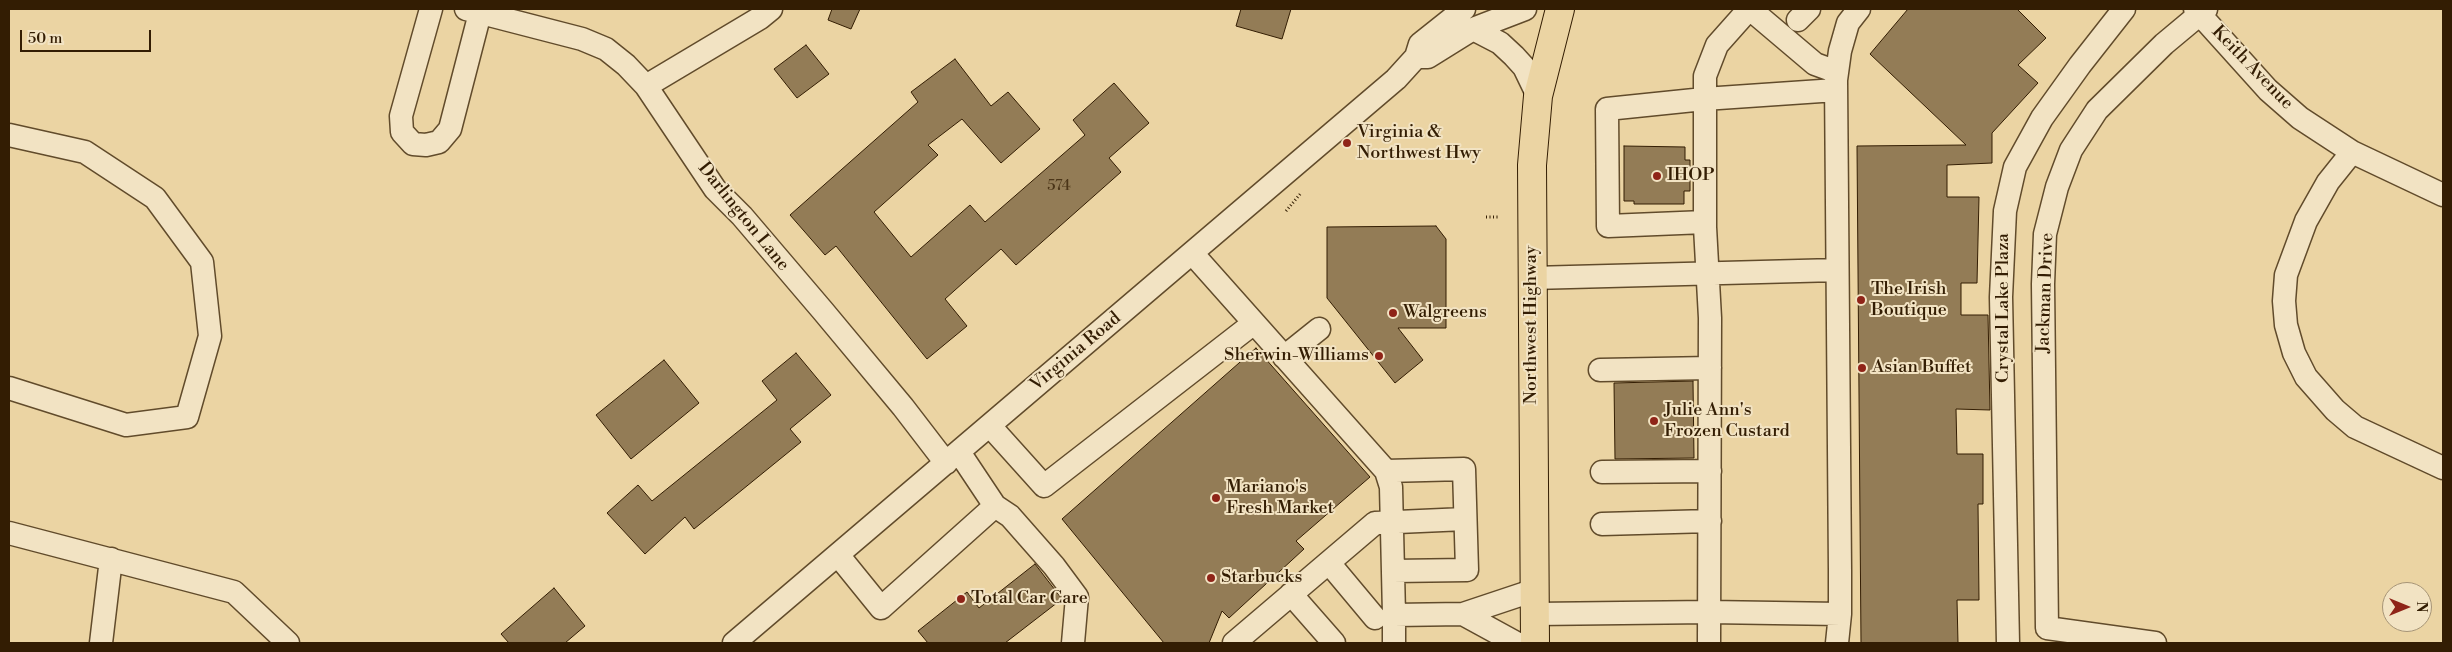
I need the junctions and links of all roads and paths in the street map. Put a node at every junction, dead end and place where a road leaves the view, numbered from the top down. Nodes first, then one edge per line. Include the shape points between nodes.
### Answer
1 (431, 9) edge
2 (771, 9) edge
3 (1525, 9) edge
4 (1560, 9) edge
5 (1749, 9) edge
6 (1859, 9) edge
7 (2124, 9) edge
8 (2200, 10) edge
9 (473, 11) edge
10 (1468, 19) edge
11 (1837, 81) junction
12 (646, 86) junction
13 (1538, 96) junction
14 (1704, 99) junction
15 (9, 135) edge
16 (2352, 152) junction
17 (1301, 193) dead end
18 (2443, 195) edge
19 (1286, 211) dead end
20 (1486, 217) dead end
21 (1500, 217) dead end
22 (1705, 222) junction
23 (1192, 253) junction
24 (1837, 270) junction
25 (1708, 272) junction
26 (1532, 278) junction
27 (1254, 324) junction
28 (1319, 329) dead end
29 (1284, 357) junction
30 (1710, 368) junction
31 (1600, 370) dead end
32 (9, 388) edge
33 (990, 426) junction
34 (952, 457) junction
35 (2443, 468) edge
36 (1386, 471) junction
37 (1710, 471) junction
38 (1602, 472) dead end
39 (995, 506) junction
40 (1465, 519) junction
41 (1393, 521) junction
42 (1710, 521) junction
43 (1602, 524) dead end
44 (9, 533) edge
45 (838, 555) junction
46 (111, 559) junction
47 (1329, 563) junction
48 (1393, 571) junction
49 (1291, 594) junction
50 (1535, 602) junction
51 (1709, 612) junction
52 (1463, 614) junction
53 (1840, 614) junction
54 (1385, 617) junction
55 (1245, 640) edge
56 (737, 642) edge
57 (101, 643) edge
58 (288, 643) edge
59 (1073, 643) edge
60 (1334, 643) edge
61 (1394, 643) edge
62 (1516, 643) edge
63 (1535, 643) edge
64 (1709, 643) edge
65 (1837, 643) edge
66 (2008, 643) edge
67 (2155, 643) edge

1 - 9 street, Darlington Lane via 401,116 402,132 413,144 439,142 450,129
2 - 12 street
3 - 10 street, Virginia Road
4 - 13 main road, Northwest Highway
5 - 11 street
5 - 14 street via 1717,45 1704,76
6 - 11 street via 1848,23 1840,51
7 - 66 street, Crystal Lake Plaza via 2042,118 2015,167 2005,211 2001,297
8 - 16 street, Keith Avenue via 2268,90 2300,118
8 - 67 street, Jackman Drive via 2097,110 2072,150 2054,197 2045,234 2047,628
9 - 12 street, Darlington Lane via 590,42 606,49
10 - 13 street via 1514,56
10 - 23 street, Virginia Road via 1428,58 1416,58 1396,79
11 - 14 street
11 - 24 street
12 - 34 street, Darlington Lane via 715,189
13 - 26 main road, Northwest Highway via 1532,165
14 - 22 street
14 - 22 street via 1607,110 1608,226
15 - 32 street via 85,152 155,198 202,262 210,336 187,417 126,425
16 - 18 street, Keith Avenue
16 - 35 street via 2328,182 2306,221 2286,275 2286,325 2294,353 2306,377 2355,427
17 - 19 path
20 - 21 path
22 - 25 street
23 - 27 street
23 - 33 street, Virginia Road
24 - 25 street
24 - 53 street
25 - 26 street
25 - 30 street
26 - 50 main road, Northwest Highway
27 - 29 street
27 - 33 street via 1044,486
28 - 29 street
29 - 36 street
30 - 31 street
30 - 37 street
33 - 34 street, Virginia Road
34 - 39 street, Darlington Lane
34 - 45 street, Virginia Road
36 - 40 street via 1464,469
36 - 41 street via 1391,487
37 - 38 street
37 - 42 street
39 - 45 street via 881,608
39 - 59 street, Darlington Lane via 1010,516 1077,598
40 - 41 street
40 - 48 street via 1467,570
41 - 47 street via 1375,524
41 - 48 street
42 - 43 street
42 - 51 street
44 - 46 street
45 - 56 street, Virginia Road
46 - 57 street
46 - 58 street via 234,592
47 - 49 street
47 - 54 street
48 - 54 street
49 - 55 street
49 - 60 street
50 - 51 street
50 - 52 street
50 - 63 main road, Northwest Highway
51 - 53 street
51 - 64 street
52 - 54 street
52 - 62 street
53 - 65 street
54 - 61 street

